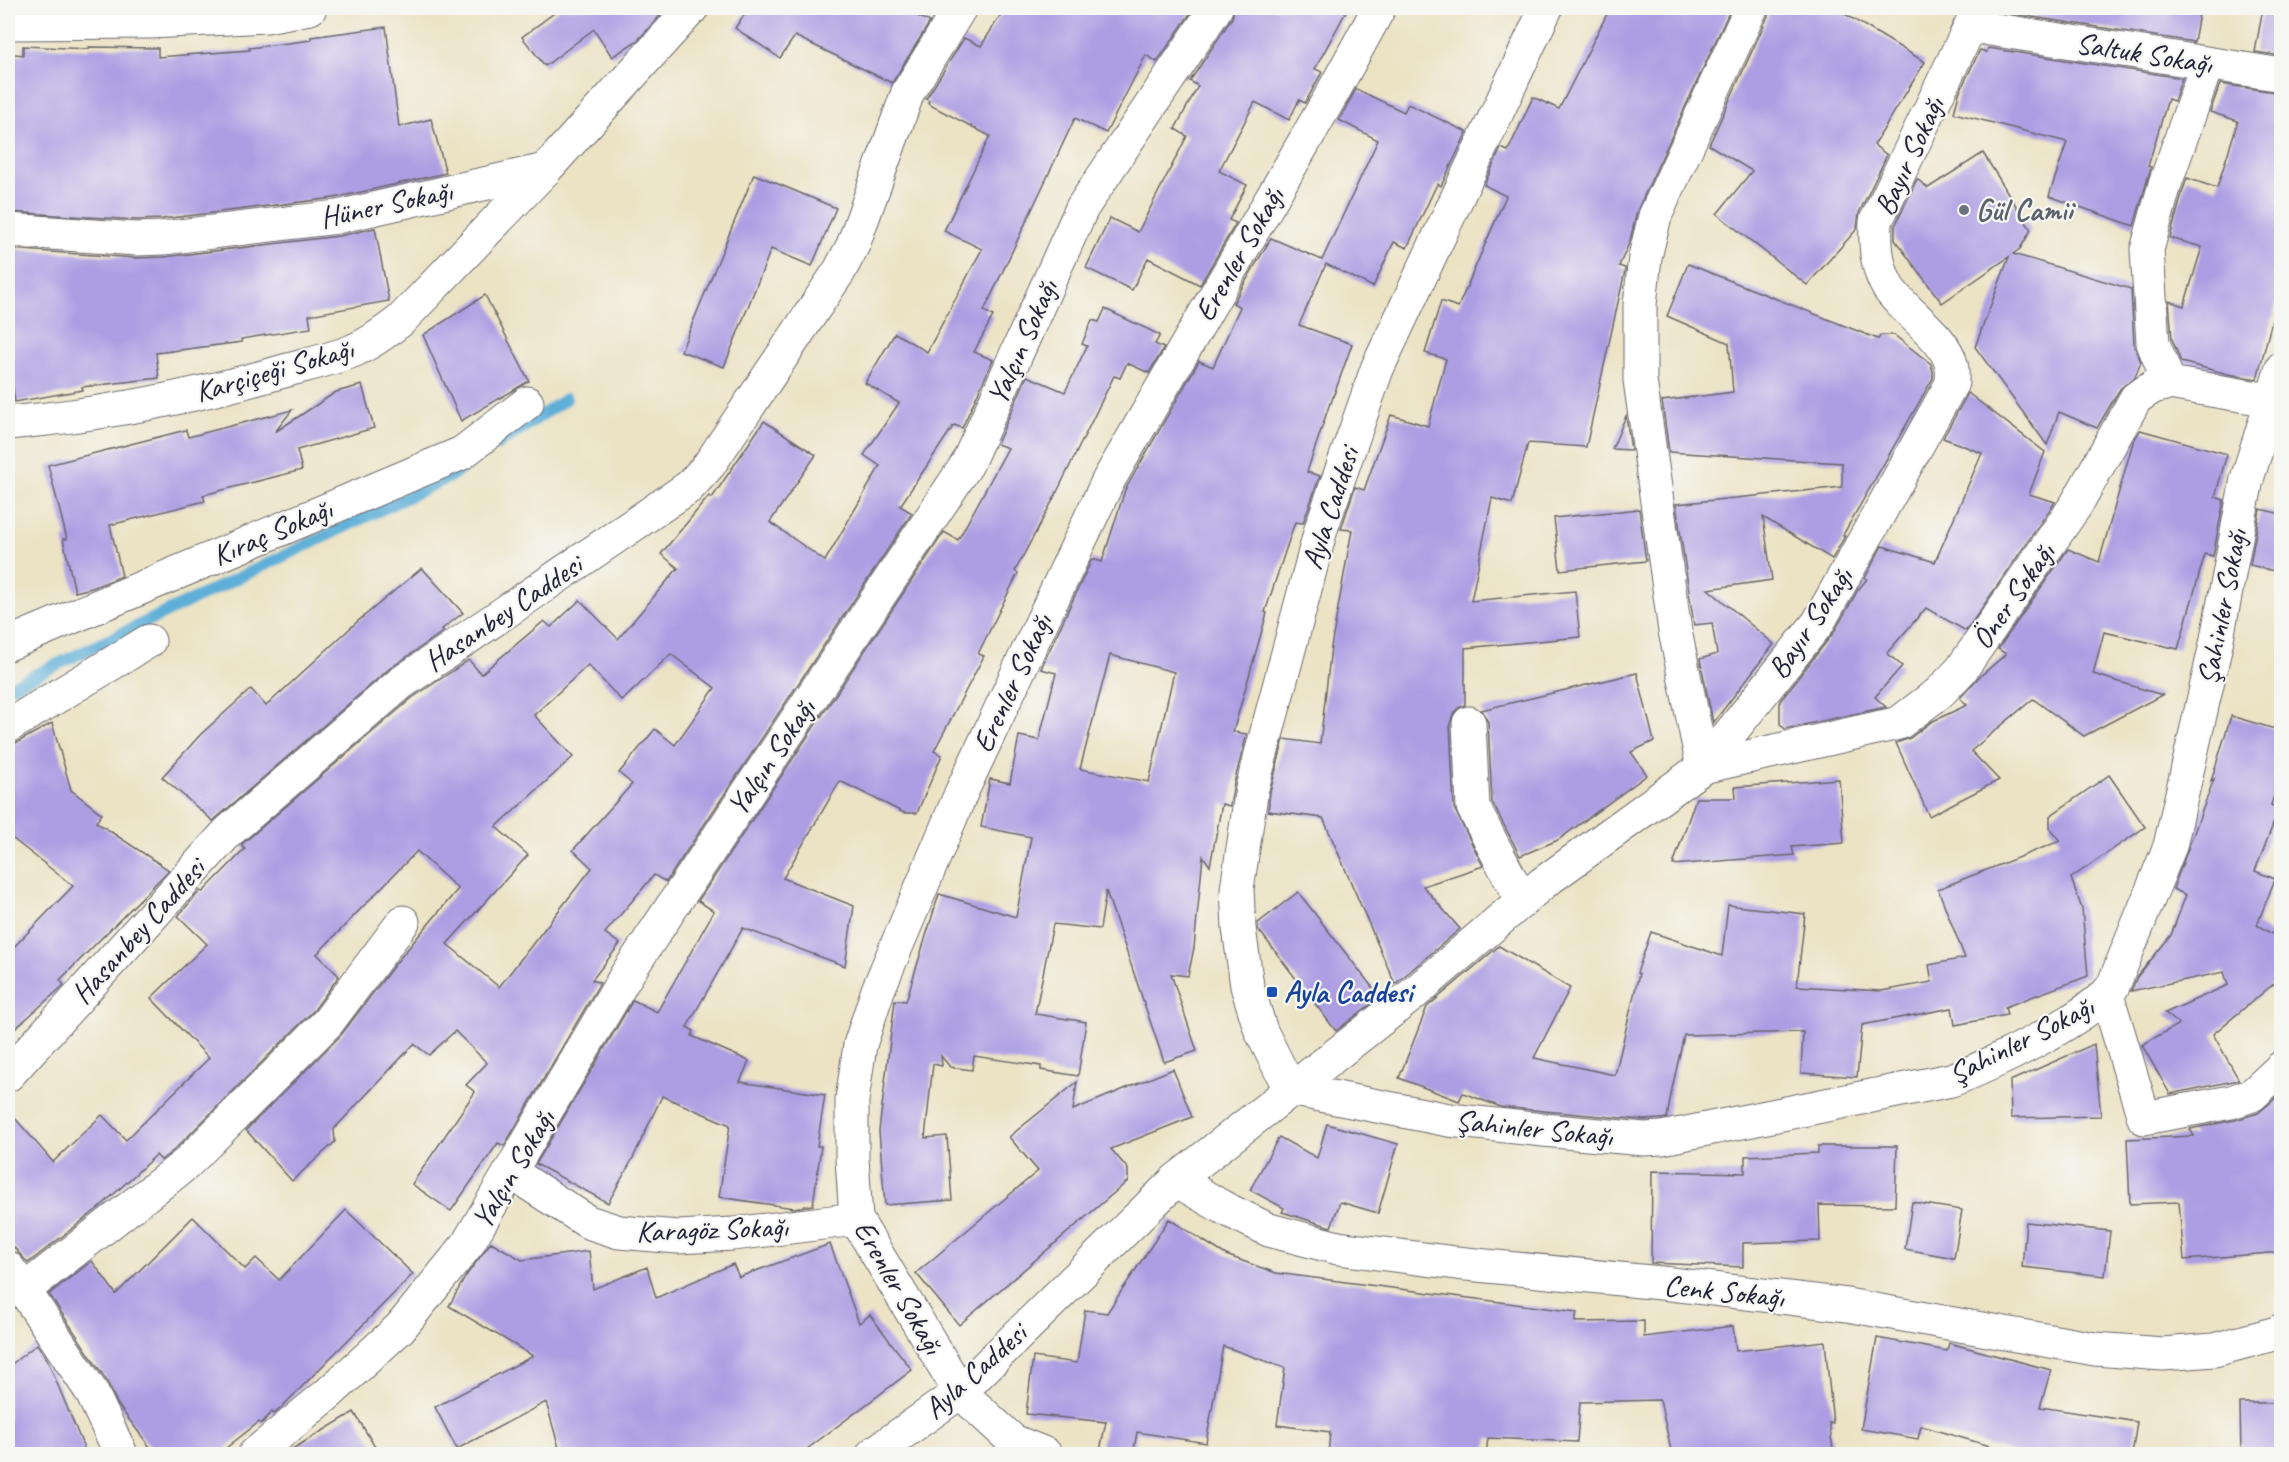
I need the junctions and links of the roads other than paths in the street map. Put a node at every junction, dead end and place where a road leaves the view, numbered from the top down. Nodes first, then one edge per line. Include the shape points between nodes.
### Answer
1 (310, 8) edge
2 (692, 8) edge
3 (960, 8) edge
4 (1216, 8) edge
5 (1379, 8) edge
6 (1545, 8) edge
7 (1751, 8) edge
8 (1975, 17) edge
9 (8, 22) edge
10 (2207, 64) junction
11 (2282, 75) edge
12 (544, 170) junction
13 (8, 230) edge
14 (2282, 368) edge
15 (2169, 383) junction
16 (2270, 400) junction
17 (527, 403) dead end
18 (8, 423) edge
19 (149, 641) dead end
20 (8, 644) edge
21 (1469, 723) dead end
22 (8, 726) edge
23 (1703, 767) junction
24 (1522, 901) junction
25 (403, 922) dead end
26 (2107, 995) junction
27 (2282, 1067) edge
28 (8, 1075) edge
29 (1290, 1089) junction
30 (512, 1173) junction
31 (1176, 1180) junction
32 (856, 1219) junction
33 (16, 1279) edge
34 (2282, 1330) edge
35 (960, 1392) junction
36 (121, 1455) edge
37 (255, 1455) edge
38 (873, 1455) edge
39 (1045, 1455) edge

1 - 9 street via 266,16 150,22
2 - 12 street
3 - 28 street, Hasanbey Caddesi via 908,92 853,245 840,270 689,487 402,683 228,832
4 - 30 street, Yalçın Sokağı via 1082,208 967,464 627,974
5 - 32 street, Erenler Sokağı via 1108,481 962,791 878,990 860,1045 852,1100
6 - 29 street, Ayla Caddesi via 1377,369 1321,529 1252,788 1237,889 1239,928 1247,986 1261,1031
7 - 23 street via 1655,216 1645,257 1640,305 1640,380 1675,632
8 - 10 street, Saltuk Sokağı
8 - 23 street, Bayır Sokağı via 1876,221 1878,263 1889,289 1947,351 1952,383 1818,623
10 - 11 street, Saltuk Sokağı
10 - 15 street via 2165,184 2147,250 2153,343
12 - 13 street, Hüner Sokağı via 338,217 163,238
12 - 18 street, Karçiçeği Sokağı via 400,321 351,352 240,384 65,418
14 - 16 street, Şahinler Sokağı
15 - 16 street
15 - 23 street, Öner Sokağı via 2152,387 2136,398 2076,505 1961,670 1940,692 1899,723
16 - 26 street, Şahinler Sokağı via 2247,479 2215,649 2170,846
17 - 20 street, Kıraç Sokağı via 462,453
19 - 22 street
21 - 24 street via 1473,807
23 - 24 street, Bayır Sokağı
24 - 29 street, Bayır Sokağı via 1412,995
25 - 33 street via 328,1022 186,1164
26 - 27 street via 2144,1118 2252,1095
26 - 29 street, Şahinler Sokağı via 2041,1037 1951,1080 1662,1138 1449,1120
29 - 31 street, Ayla Caddesi
30 - 32 street, Karagöz Sokağı via 588,1222 619,1232 733,1234
30 - 37 street, Yalçın Sokağı via 467,1245 400,1328
31 - 34 street, Cenk Sokağı via 1269,1230 1338,1248 1847,1305 2095,1349 2163,1354 2214,1350
31 - 35 street, Ayla Caddesi
32 - 35 street, Erenler Sokağı
33 - 36 street via 91,1391
35 - 38 street, Ayla Caddesi
35 - 39 street, Erenler Sokağı via 1013,1441

